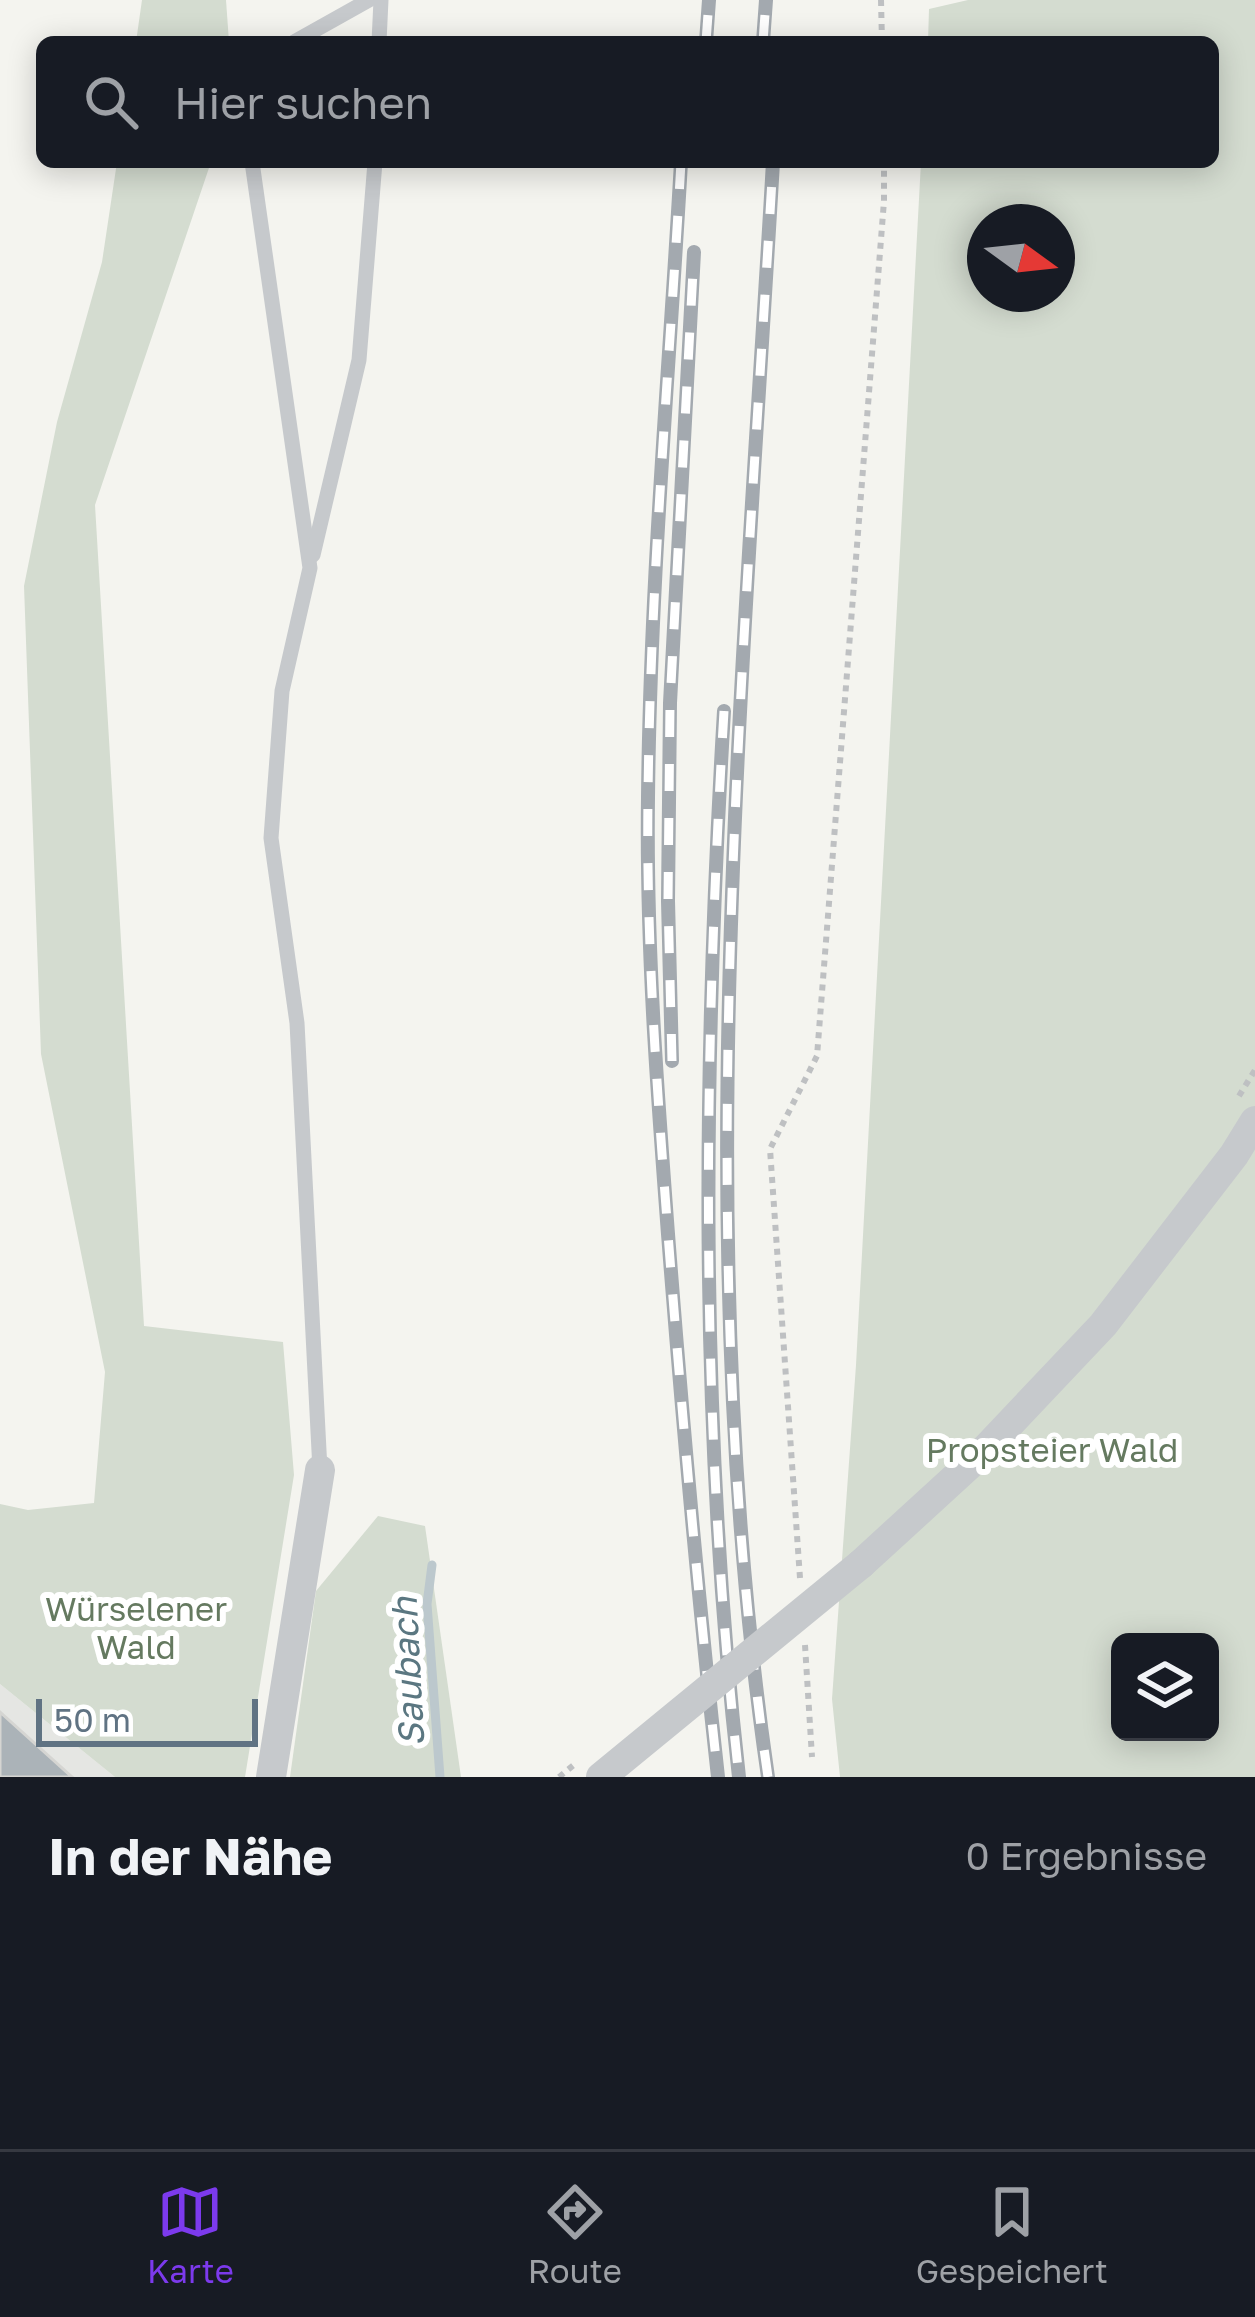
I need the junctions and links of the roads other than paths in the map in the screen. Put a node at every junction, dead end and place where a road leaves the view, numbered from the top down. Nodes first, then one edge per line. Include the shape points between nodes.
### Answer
1 (368, 0) edge
2 (381, 0) edge
3 (305, 36) edge
4 (380, 36) edge
5 (253, 168) edge
6 (375, 168) edge
7 (310, 568) junction
8 (1244, 1112) edge
9 (320, 1470) joint
10 (271, 1777) edge
11 (601, 1777) edge

1 - 3 lane
2 - 4 lane
5 - 7 lane
6 - 7 lane via 359,360
7 - 9 lane via 282,691 271,838 297,1023
8 - 11 street, bridge via 1234,1155 1103,1325 979,1456
9 - 10 street

